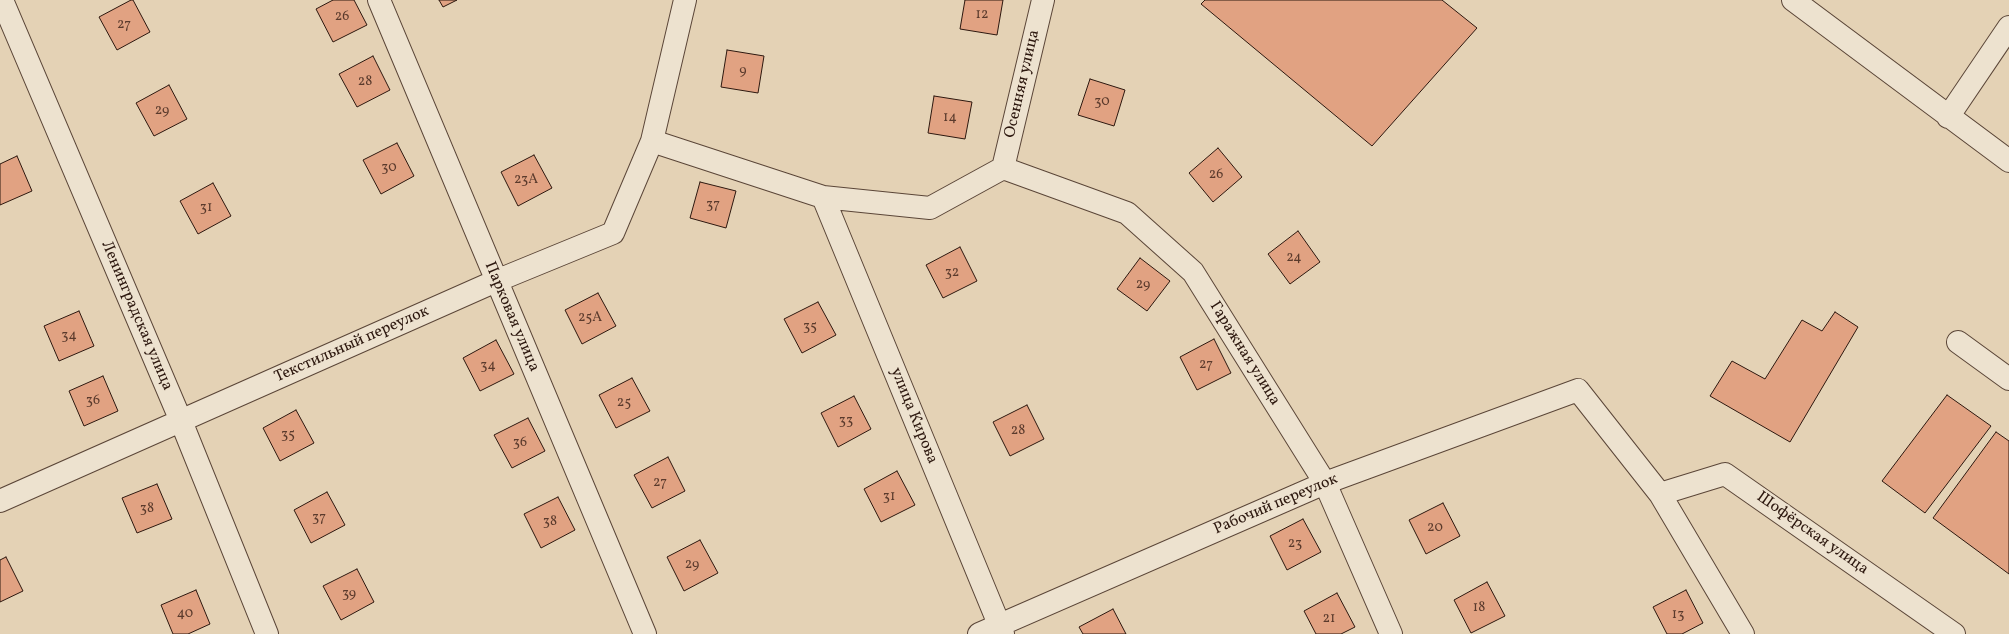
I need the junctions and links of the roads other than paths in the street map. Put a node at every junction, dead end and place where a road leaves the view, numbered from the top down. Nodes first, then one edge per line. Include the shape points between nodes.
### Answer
1 (2, 0) edge
2 (379, 0) edge
3 (685, 0) edge
4 (1042, 0) edge
5 (1793, 0) edge
6 (2009, 27) edge
7 (1948, 117) junction
8 (652, 141) junction
9 (2009, 161) edge
10 (1003, 168) junction
11 (823, 197) junction
12 (496, 281) junction
13 (1958, 342) dead end
14 (2009, 379) edge
15 (181, 422) junction
16 (1325, 483) junction
17 (1660, 494) junction
18 (0, 501) edge
19 (1001, 629) edge
20 (267, 634) edge
21 (644, 634) edge
22 (979, 634) edge
23 (1391, 634) edge
24 (1743, 634) edge
25 (1954, 634) edge

1 - 15 street, Ленинградская улица
2 - 12 street, Парковая улица
3 - 8 street, Текстильный переулок
4 - 10 street, Осенняя улица
5 - 7 street
6 - 7 street
7 - 9 street
8 - 11 street
8 - 12 street, Текстильный переулок via 613,233
10 - 11 street via 930,208
10 - 16 street, Гаражная улица via 1127,214 1193,272
11 - 19 street, улица Кирова
12 - 15 street, Текстильный переулок
12 - 21 street, Парковая улица
13 - 14 street
15 - 18 street, Текстильный переулок
15 - 20 street, Ленинградская улица
16 - 17 street, Рабочий переулок via 1578,390
16 - 19 street, Рабочий переулок
16 - 23 street, Гаражная улица
17 - 24 street
17 - 25 street, Шофёрская улица via 1725,474
19 - 22 street, Рабочий переулок

